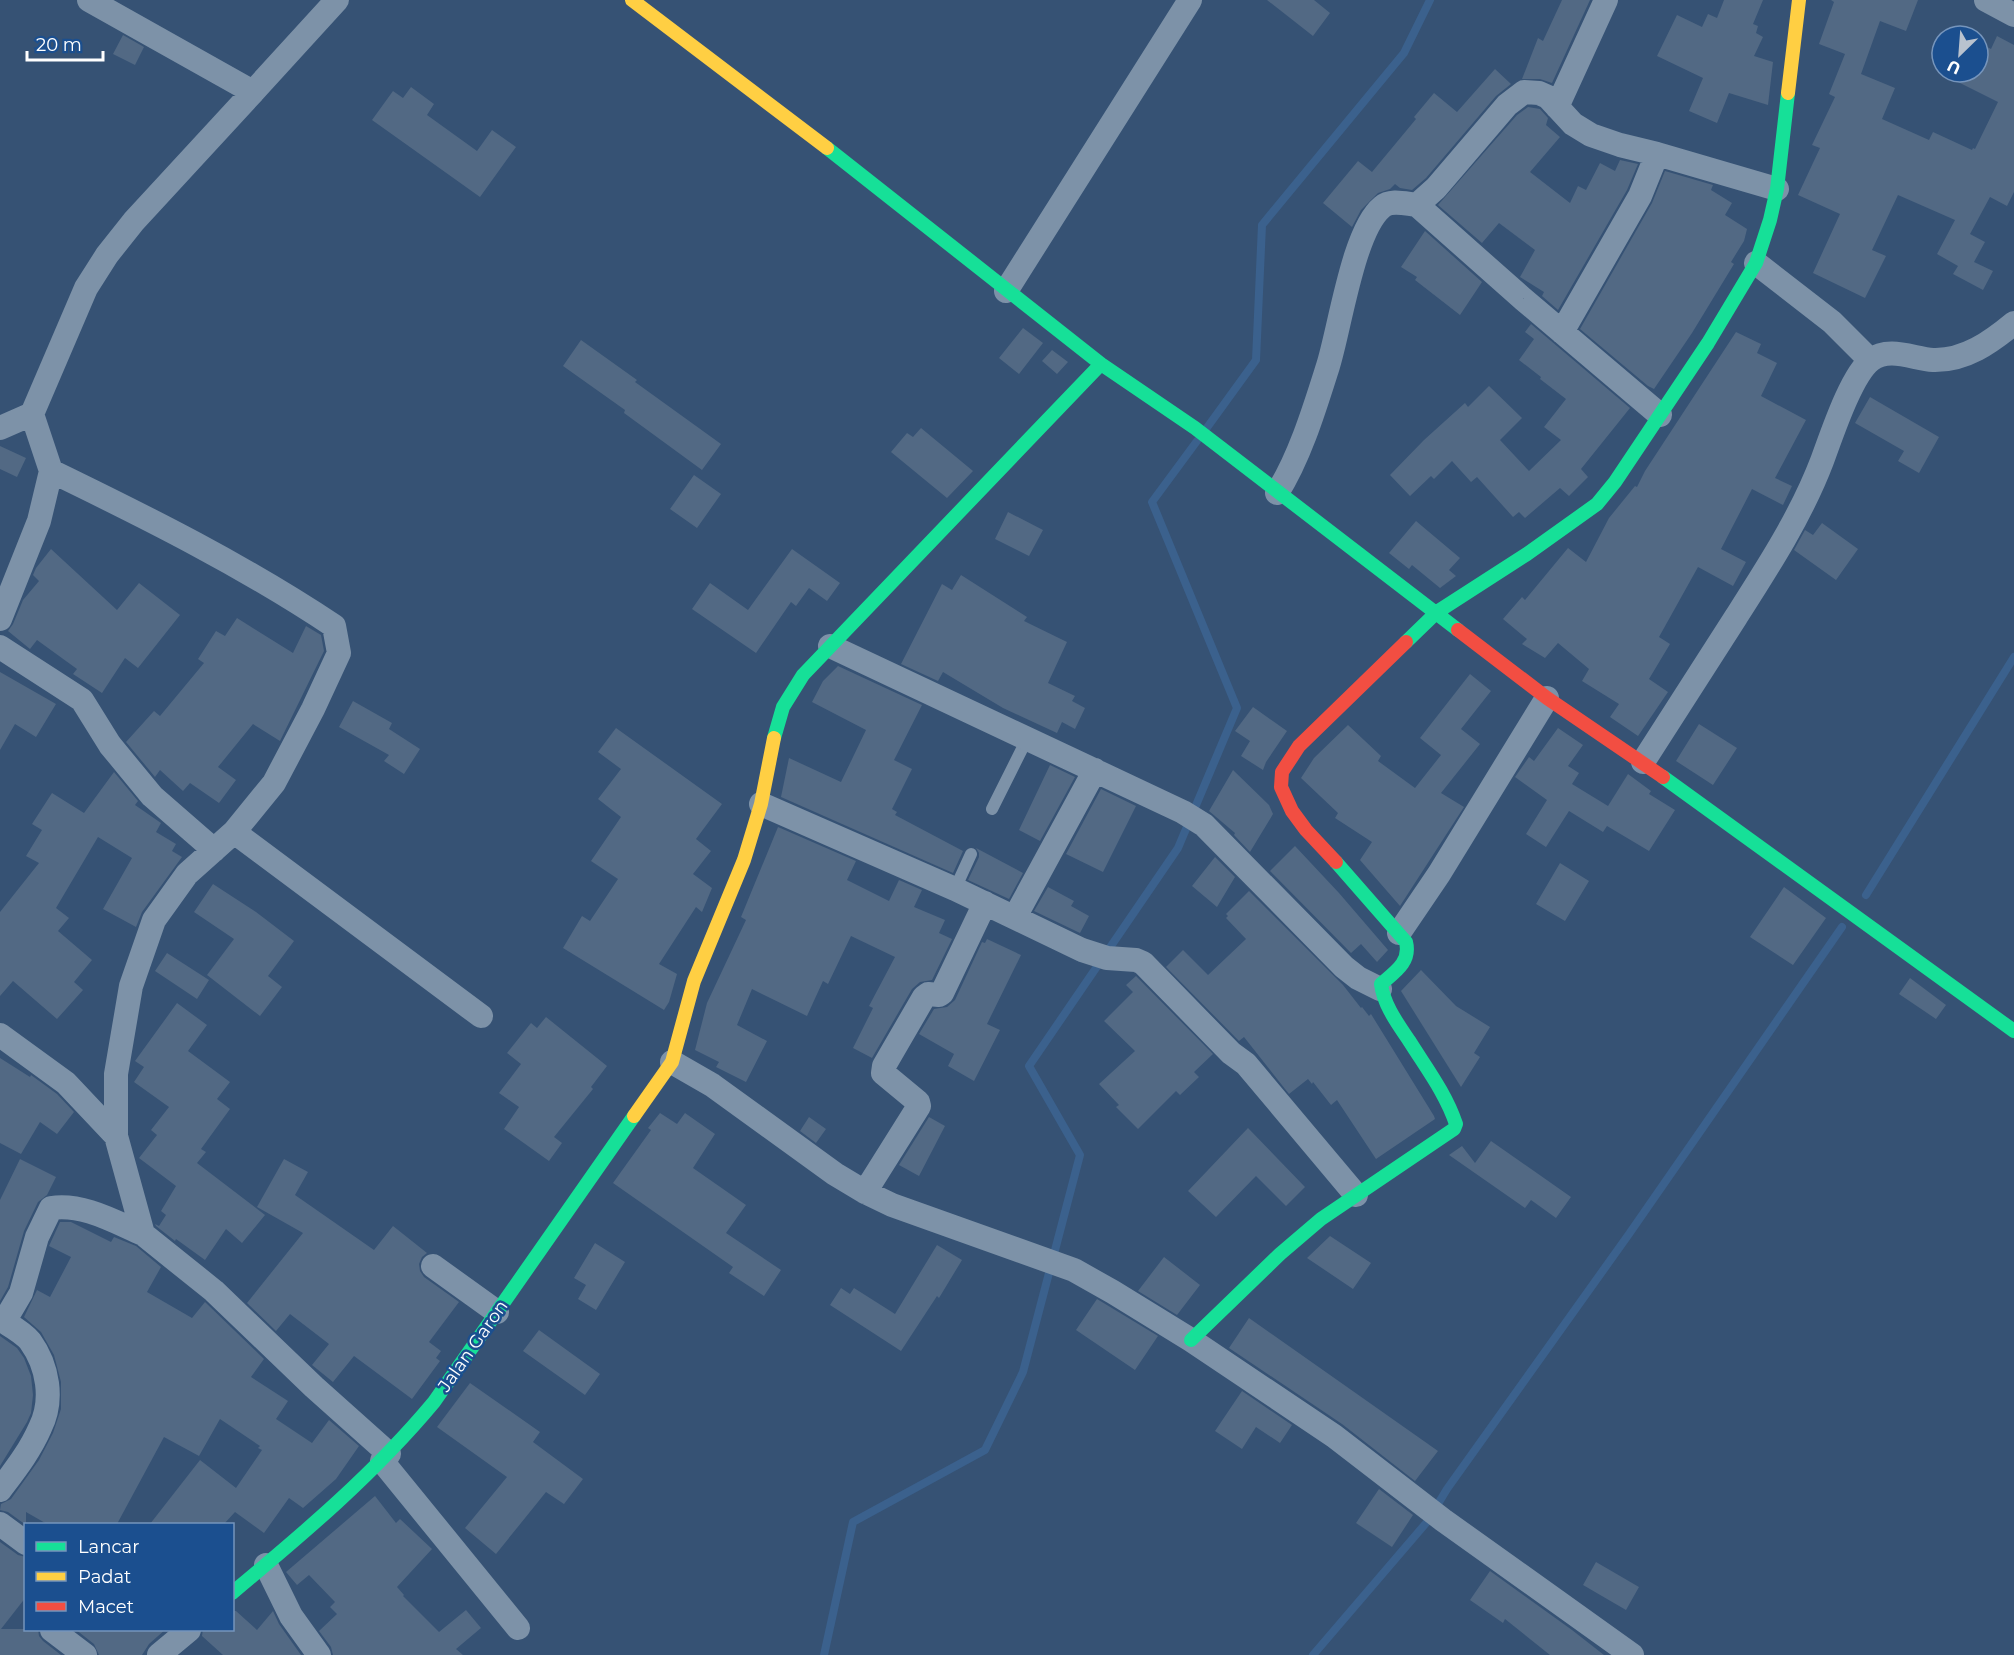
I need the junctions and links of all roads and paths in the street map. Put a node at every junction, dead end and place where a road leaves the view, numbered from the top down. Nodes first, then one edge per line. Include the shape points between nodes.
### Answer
1 (89, 0) edge
2 (336, 0) edge
3 (632, 0) edge
4 (1190, 0) edge
5 (1606, 0) edge
6 (1799, 0) edge
7 (1986, 0) edge
8 (2014, 15) edge
9 (253, 92) junction
10 (1557, 107) junction
11 (1657, 154) junction
12 (1776, 189) junction
13 (1417, 205) junction
14 (1756, 263) junction
15 (1006, 291) junction
16 (2014, 323) edge
17 (1562, 332) junction
18 (1870, 360) junction
19 (1101, 364) junction
20 (32, 414) junction
21 (1660, 415) junction
22 (0, 428) edge
23 (51, 471) junction
24 (1277, 493) junction
25 (1437, 612) junction
26 (0, 619) edge
27 (831, 646) junction
28 (0, 647) edge
29 (1547, 698) junction
30 (1027, 739) junction
31 (1643, 762) junction
32 (1095, 770) junction
33 (761, 804) junction
34 (992, 809) dead end
35 (234, 832) junction
36 (214, 850) junction
37 (971, 854) dead end
38 (955, 889) junction
39 (985, 903) junction
40 (1015, 917) junction
41 (1399, 933) junction
42 (1380, 989) junction
43 (481, 1016) dead end
44 (2014, 1031) edge
45 (0, 1035) edge
46 (672, 1062) junction
47 (116, 1136) junction
48 (865, 1192) junction
49 (1356, 1195) junction
50 (143, 1234) junction
51 (433, 1266) dead end
52 (497, 1312) junction
53 (2, 1320) edge
54 (1191, 1340) junction
55 (386, 1458) junction
56 (0, 1490) edge
57 (0, 1524) edge
58 (24, 1542) edge
59 (266, 1565) junction
60 (234, 1591) edge
61 (518, 1628) dead end
62 (55, 1631) edge
63 (187, 1631) edge
64 (85, 1655) edge
65 (159, 1655) edge
66 (319, 1655) edge
67 (1632, 1655) edge

1 - 9 street
2 - 9 street
3 - 15 street via 808,133
4 - 15 street
5 - 10 street
6 - 12 street
7 - 8 street
9 - 20 street via 107,255 86,288
10 - 11 street via 1591,135
10 - 13 street via 1539,93 1519,95
11 - 12 street
11 - 17 street via 1640,196
12 - 14 street
13 - 17 street
13 - 24 street via 1393,202 1383,206 1361,240 1328,365 1295,460
14 - 18 street via 1832,322
14 - 21 street
15 - 19 street
16 - 18 street via 1996,338 1962,356 1934,360 1893,354
17 - 21 street
18 - 31 street via 1841,409 1798,514
19 - 24 street via 1195,428
19 - 27 street, Jalan Garon
20 - 22 street
20 - 23 street
21 - 25 street via 1597,504
23 - 26 street via 39,521
23 - 35 street via 168,528 334,626 339,653 313,709 274,783
24 - 25 street
25 - 29 street
25 - 41 street via 1299,746 1282,772 1281,787 1292,811
27 - 30 street
27 - 33 street, Jalan Garon via 803,675 783,707
28 - 36 street via 82,700 110,745 152,796
29 - 31 street
29 - 41 street
30 - 32 street
30 - 34 lane
31 - 44 street
32 - 40 street
32 - 42 street via 1204,825 1344,967
33 - 38 street
33 - 46 street, Jalan Garon via 744,860 694,981
35 - 36 street
35 - 43 street
36 - 47 street via 187,874 154,920 131,986 116,1074
37 - 38 lane
38 - 39 street
39 - 40 street
39 - 48 street via 942,993 924,997 884,1066 884,1074 919,1106
40 - 49 street via 1100,956 1143,963 1246,1064
41 - 42 street via 1406,942 1407,957
42 - 49 street via 1449,1101 1456,1124
45 - 47 street via 66,1083
46 - 48 street via 712,1085
46 - 52 street, Jalan Garon
47 - 50 street
48 - 54 street via 1074,1270
49 - 54 street via 1280,1254
50 - 53 street via 83,1210 51,1208 37,1237 21,1293
50 - 55 street via 214,1291
51 - 52 street
52 - 55 street, Jalan Garon via 434,1402
53 - 56 street via 29,1339 44,1366 49,1394 42,1426
54 - 67 street via 1334,1436 1443,1520
55 - 59 street, Jalan Garon
55 - 61 street
57 - 58 street
59 - 60 street, Jalan Garon
59 - 66 street via 291,1616
62 - 64 street
63 - 65 street

